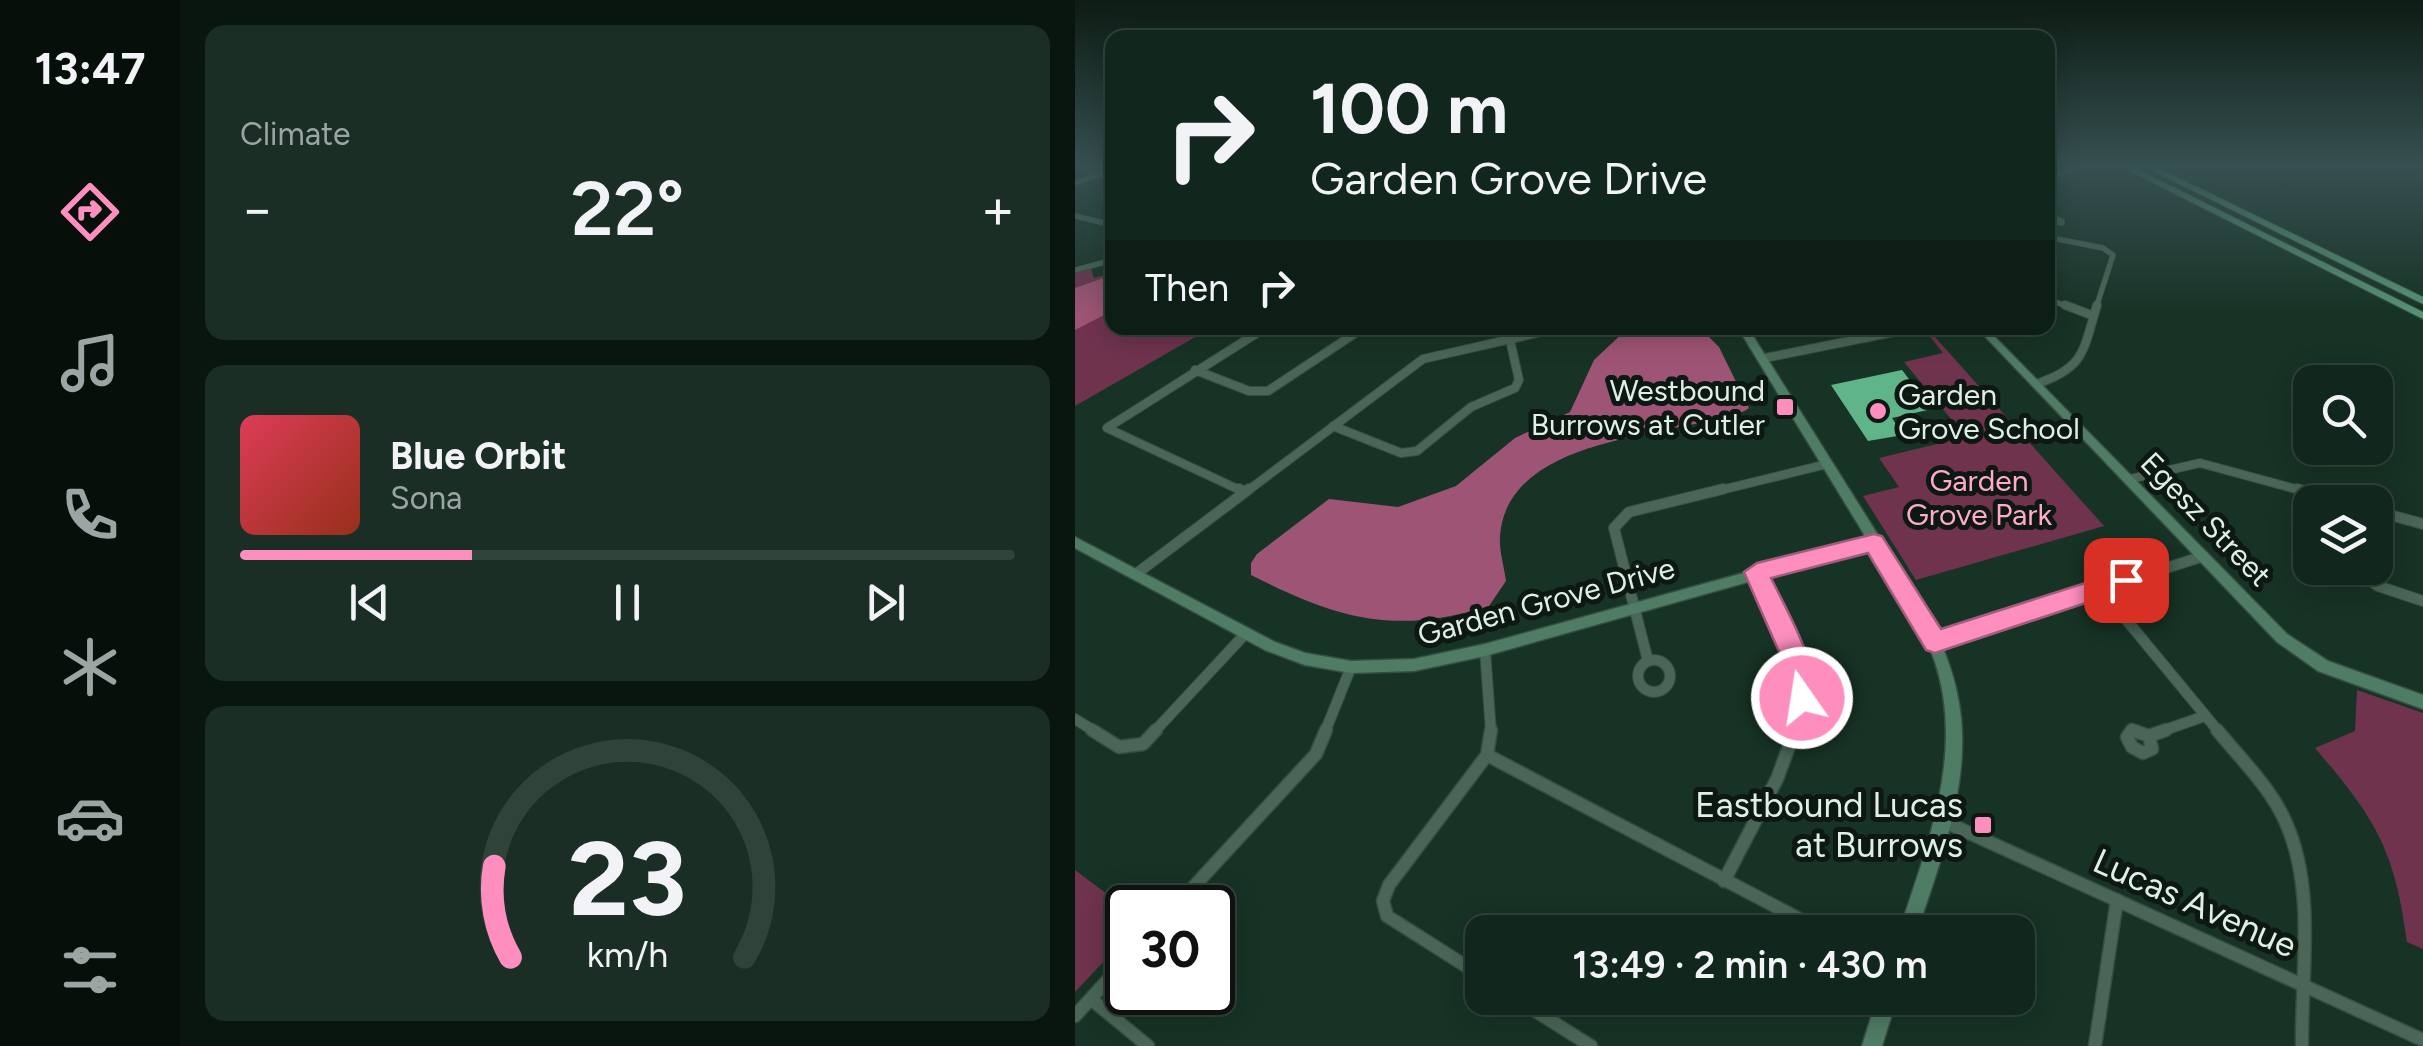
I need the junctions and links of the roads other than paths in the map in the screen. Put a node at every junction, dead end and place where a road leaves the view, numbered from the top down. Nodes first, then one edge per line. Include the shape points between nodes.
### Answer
1 (2222, 215) edge
2 (2246, 215) edge
3 (1075, 216) edge
4 (1105, 223) edge
5 (2055, 239) edge
6 (2339, 261) junction
7 (1105, 262) edge
8 (2323, 266) junction
9 (1075, 270) edge
10 (2423, 301) edge
11 (2055, 302) edge
12 (2094, 316) junction
13 (2423, 316) edge
14 (1253, 335) edge
15 (1352, 335) edge
16 (1530, 335) edge
17 (1748, 335) edge
18 (1855, 335) edge
19 (1878, 335) edge
20 (1988, 335) edge
21 (1858, 339) junction
22 (1510, 340) junction
23 (1765, 358) junction
24 (1195, 370) junction
25 (2036, 384) junction
26 (1333, 426) junction
27 (1827, 464) junction
28 (2130, 479) junction
29 (2293, 488) edge
30 (1245, 492) junction
31 (2393, 516) edge
32 (2423, 524) edge
33 (1874, 542) junction
34 (1076, 543) edge
35 (2204, 556) junction
36 (1757, 572) junction
37 (1136, 574) junction
38 (2377, 585) edge
39 (2099, 588) junction
40 (2423, 601) edge
41 (1634, 607) junction
42 (1246, 633) junction
43 (1935, 642) junction
44 (1485, 650) junction
45 (1648, 661) dead end
46 (1351, 667) junction
47 (2423, 702) edge
48 (2205, 716) junction
49 (1075, 718) edge
50 (2149, 736) dead end
51 (1487, 755) junction
52 (1943, 821) junction
53 (1724, 881) junction
54 (1195, 885) edge
55 (2117, 900) junction
56 (1791, 915) edge
57 (1913, 915) edge
58 (1465, 965) edge
59 (1105, 983) edge
60 (2300, 984) junction
61 (1091, 999) junction
62 (1542, 1015) edge
63 (1882, 1015) edge
64 (1075, 1016) edge
65 (2423, 1040) edge
66 (1148, 1046) edge
67 (1591, 1046) edge
68 (1873, 1046) edge
69 (2095, 1046) edge
70 (2302, 1046) edge

1 - 8 main road
2 - 6 main road
3 - 4 street
5 - 12 street via 2113,253
6 - 8 main road
6 - 10 main road
7 - 9 street
8 - 13 main road
11 - 12 street
12 - 25 street via 2079,363
14 - 24 street
15 - 24 street via 1268,391 1249,391
16 - 22 street
17 - 23 street
18 - 21 street
19 - 21 street
20 - 25 street, Egesz Street
21 - 23 street
22 - 26 street via 1423,359
22 - 26 street via 1515,388 1471,407 1417,450 1401,453
23 - 27 street
24 - 30 street via 1107,428
25 - 28 street, Egesz Street
26 - 30 street
27 - 33 street
27 - 41 street via 1619,518 1614,528
28 - 29 street via 2192,462
28 - 35 street, Egesz Street
30 - 37 street
31 - 32 street
33 - 36 street, Garden Grove Drive
33 - 43 street
34 - 37 street, Garden Grove Drive
35 - 39 street
35 - 47 street, Egesz Street via 2310,660
36 - 41 street, Garden Grove Drive
36 - 53 street via 1799,670 1801,711
37 - 42 street, Garden Grove Drive
38 - 40 street
39 - 43 street
39 - 48 street
41 - 44 street, Garden Grove Drive
41 - 45 street
42 - 46 street, Garden Grove Drive via 1305,659
42 - 49 street via 1143,744 1119,747
43 - 52 street via 1955,731
44 - 46 street, Garden Grove Drive via 1414,665
44 - 51 street via 1493,721
46 - 54 street via 1316,754
48 - 50 street
48 - 60 street via 2291,827 2299,858
51 - 53 street
51 - 58 street via 1383,901 1387,916
52 - 55 street, Lucas Avenue
52 - 57 street
53 - 56 street
55 - 60 street, Lucas Avenue
55 - 69 street
59 - 61 street
60 - 65 street, Lucas Avenue
60 - 70 street
61 - 64 street
61 - 66 street
62 - 67 street
63 - 68 street

